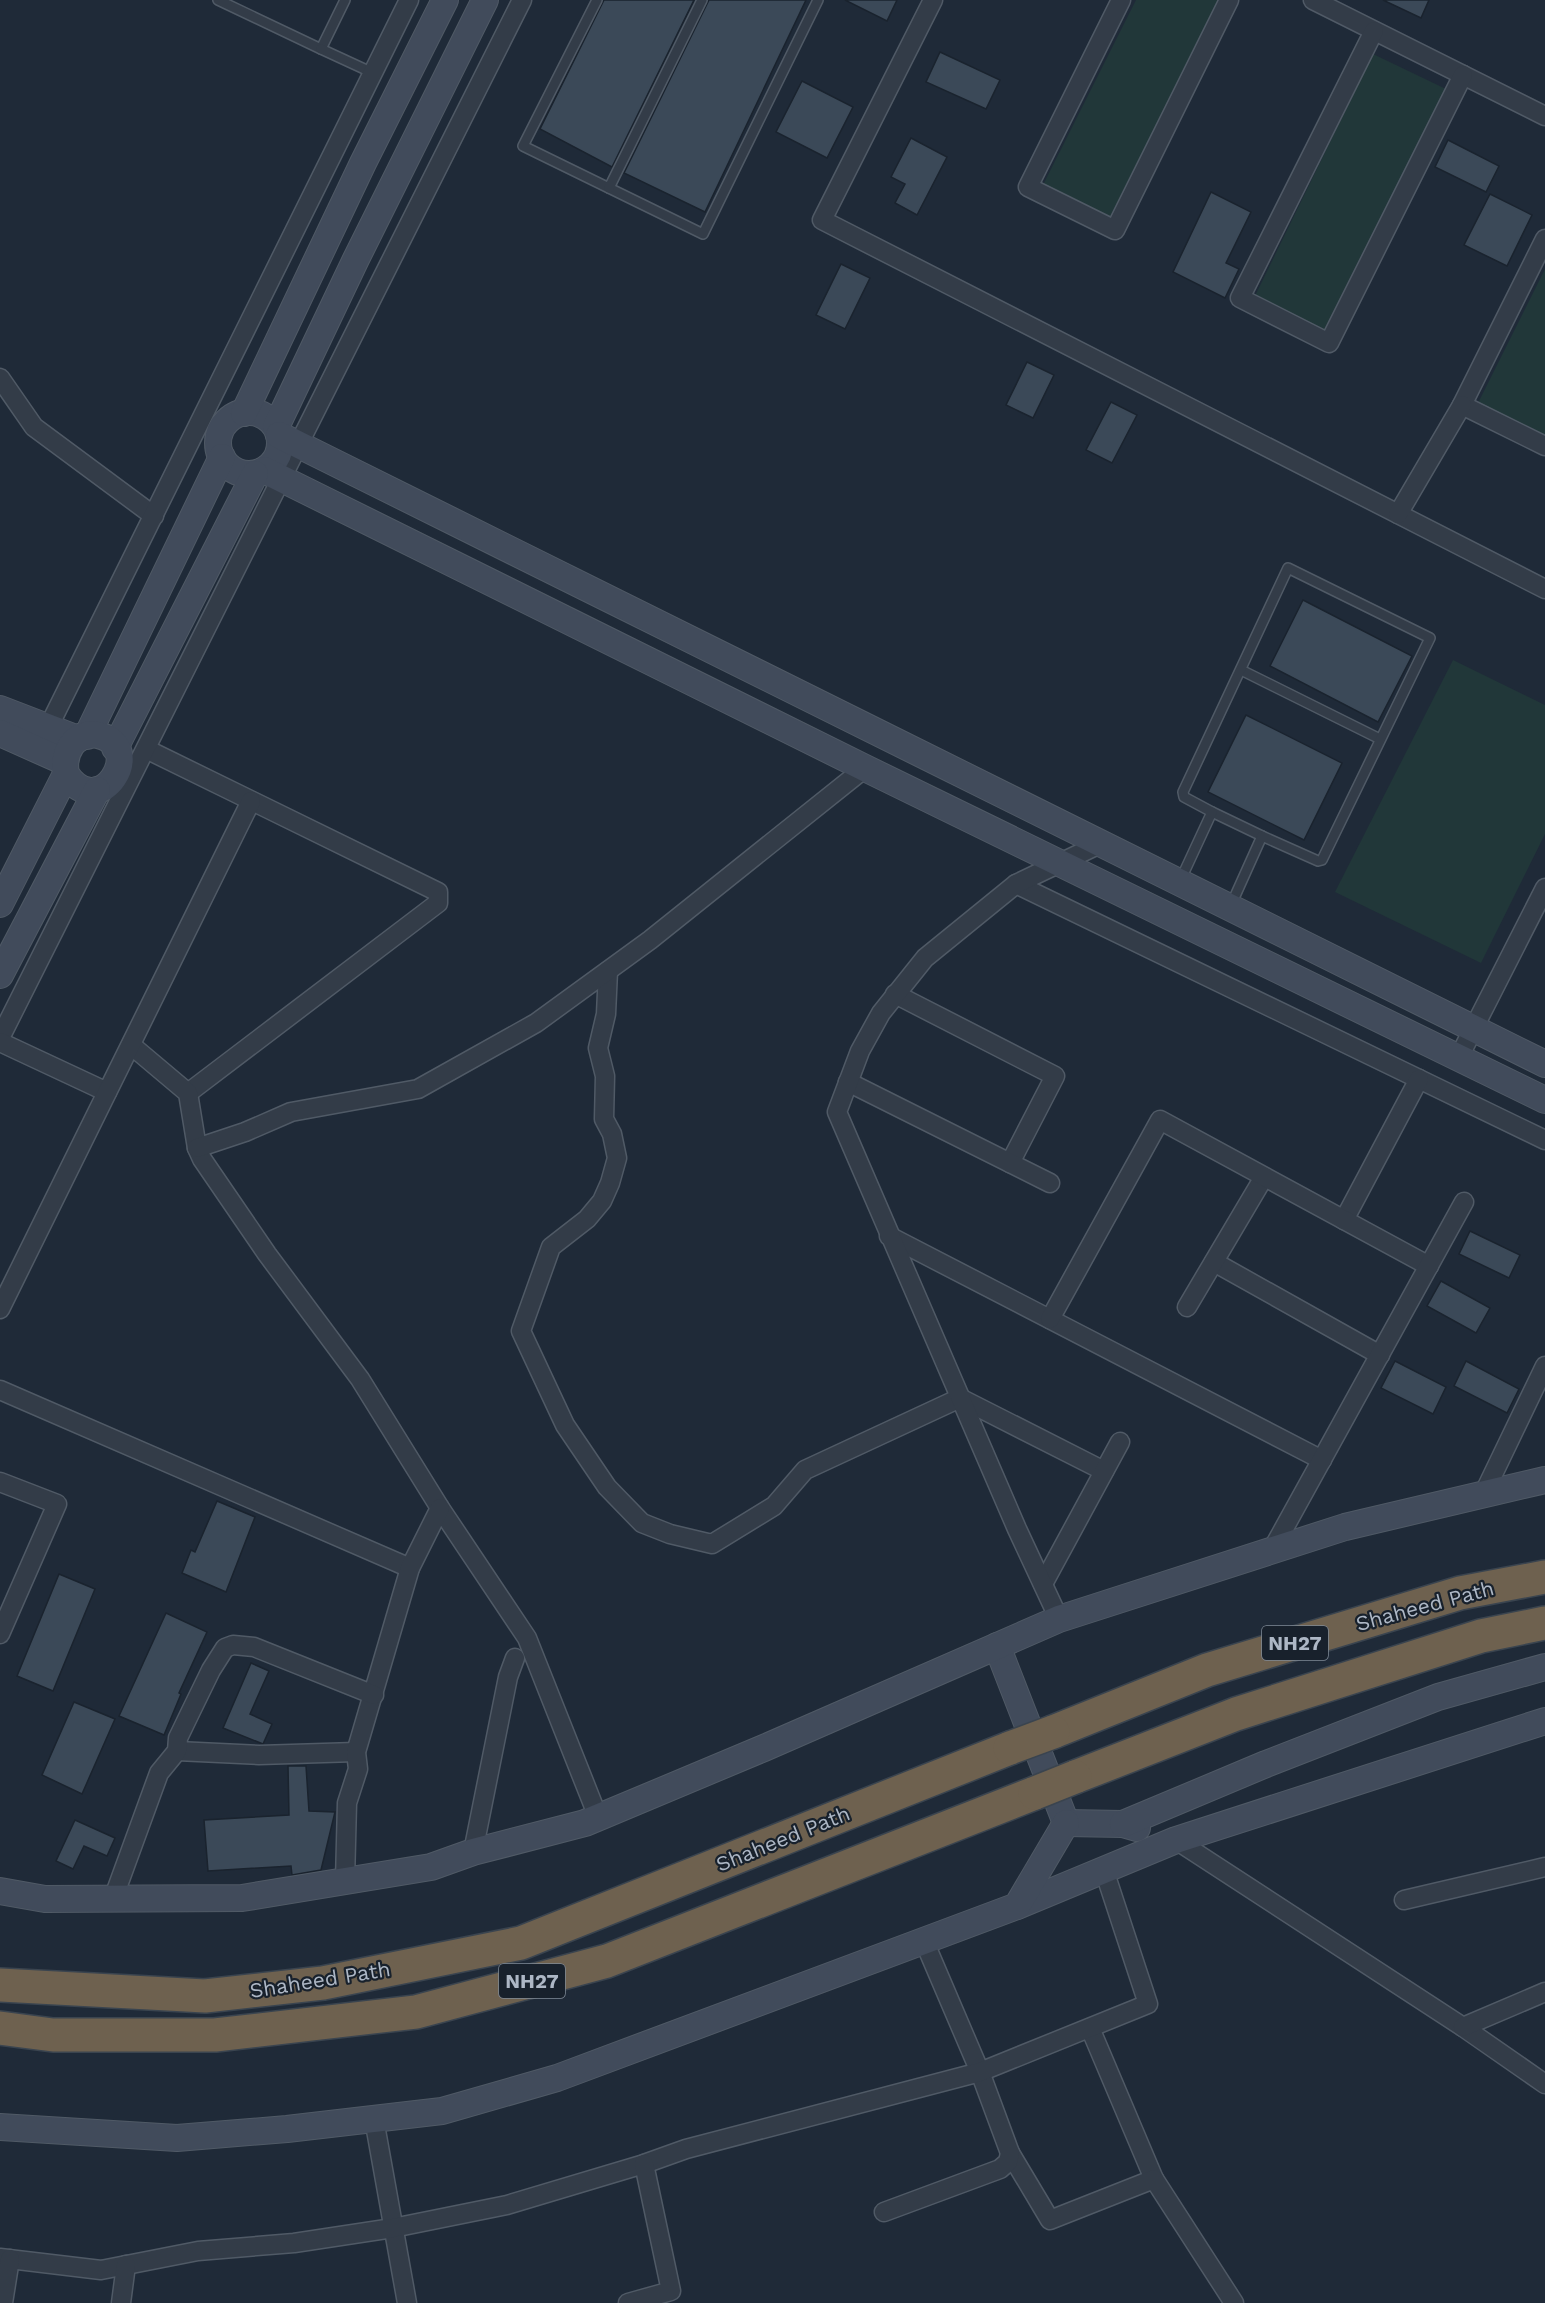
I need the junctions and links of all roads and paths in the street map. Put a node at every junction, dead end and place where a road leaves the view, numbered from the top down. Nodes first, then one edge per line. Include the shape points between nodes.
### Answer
1 (218, 0) edge
2 (345, 0) edge
3 (410, 0) edge
4 (445, 0) edge
5 (485, 0) edge
6 (522, 0) edge
7 (597, 0) edge
8 (702, 0) edge
9 (818, 0) edge
10 (933, 0) edge
11 (1120, 0) edge
12 (1228, 0) edge
13 (1313, 0) edge
14 (1374, 31) junction
15 (321, 49) junction
16 (374, 72) junction
17 (1463, 75) junction
18 (1545, 116) edge
19 (609, 188) junction
20 (1545, 239) edge
21 (0, 378) edge
22 (1462, 405) junction
23 (244, 413) junction
24 (285, 436) junction
25 (1545, 446) edge
26 (222, 457) junction
27 (267, 475) junction
28 (1398, 514) junction
29 (154, 516) junction
30 (1545, 589) edge
31 (1241, 670) junction
32 (0, 709) edge
33 (0, 733) edge
34 (82, 737) junction
35 (42, 739) junction
36 (1380, 739) junction
37 (115, 748) junction
38 (146, 748) junction
39 (941, 764) junction
40 (66, 768) junction
41 (864, 768) junction
42 (97, 790) junction
43 (924, 797) junction
44 (251, 801) junction
45 (1212, 812) junction
46 (1262, 836) junction
47 (1102, 843) junction
48 (1059, 863) junction
49 (1180, 882) junction
50 (1016, 884) junction
51 (1545, 888) edge
52 (0, 904) edge
53 (1230, 907) junction
54 (608, 970) junction
55 (0, 975) edge
56 (895, 994) junction
57 (1473, 1029) junction
58 (0, 1040) edge
59 (131, 1045) junction
60 (1458, 1059) junction
61 (1545, 1064) edge
62 (1419, 1079) junction
63 (848, 1082) junction
64 (107, 1092) junction
65 (188, 1093) junction
66 (1545, 1100) edge
67 (1545, 1140) edge
68 (197, 1148) junction
69 (1010, 1163) junction
70 (1264, 1177) junction
71 (1050, 1183) dead end
72 (1464, 1202) dead end
73 (1344, 1220) junction
74 (889, 1236) junction
75 (1214, 1262) junction
76 (1429, 1266) junction
77 (1187, 1307) dead end
78 (0, 1309) edge
79 (1050, 1319) junction
80 (1380, 1355) junction
81 (1545, 1366) edge
82 (0, 1390) edge
83 (960, 1398) junction
84 (1120, 1442) dead end
85 (1322, 1460) junction
86 (1104, 1471) junction
87 (1545, 1480) edge
88 (0, 1482) edge
89 (1483, 1495) junction
90 (440, 1508) junction
91 (1272, 1550) junction
92 (410, 1568) junction
93 (1545, 1577) edge
94 (1043, 1584) junction
95 (4, 1614) edge
96 (1059, 1619) junction
97 (1545, 1623) edge
98 (0, 1634) edge
99 (997, 1647) junction
100 (515, 1658) dead end
101 (1545, 1667) edge
102 (374, 1695) junction
103 (1545, 1721) edge
104 (177, 1751) junction
105 (356, 1752) junction
106 (1230, 1779) junction
107 (598, 1817) junction
108 (1242, 1819) junction
109 (1066, 1823) junction
110 (1123, 1824) junction
111 (1176, 1840) junction
112 (473, 1852) junction
113 (1545, 1867) edge
114 (1104, 1870) junction
115 (345, 1881) junction
116 (0, 1891) edge
117 (113, 1899) junction
118 (1404, 1900) dead end
119 (1017, 1906) junction
120 (924, 1941) junction
121 (0, 1985) edge
122 (1545, 1992) edge
123 (1463, 2027) junction
124 (0, 2028) edge
125 (1090, 2028) junction
126 (980, 2072) junction
127 (1545, 2084) edge
128 (374, 2119) junction
129 (0, 2127) edge
130 (1010, 2153) junction
131 (644, 2164) junction
132 (1154, 2179) junction
133 (884, 2212) dead end
134 (393, 2228) junction
135 (5, 2259) edge
136 (126, 2265) junction
137 (3, 2303) edge
138 (121, 2303) edge
139 (408, 2303) edge
140 (628, 2303) edge
141 (1234, 2303) edge

1 - 15 lane
2 - 15 lane
3 - 16 street
4 - 23 street
5 - 24 street via 356,259
6 - 24 street
7 - 19 lane via 523,146
8 - 19 lane
9 - 19 lane via 703,234
10 - 28 street via 822,220
11 - 12 street via 1028,187 1115,230
13 - 14 street
14 - 17 street
14 - 17 street via 1240,298 1329,343
15 - 16 lane
16 - 29 street
17 - 18 street
20 - 22 street
21 - 29 street via 34,427
22 - 25 street
22 - 28 street
23 - 24 street via 269,419
23 - 26 street via 223,427 218,447
24 - 27 street
24 - 39 street
26 - 27 street via 236,471
26 - 34 street
27 - 37 street
27 - 38 street
27 - 41 street
28 - 30 street
29 - 35 street
31 - 36 lane
31 - 36 lane via 1290,567 1430,638
31 - 45 lane via 1183,792 1184,797
32 - 35 street
33 - 35 street
34 - 35 street
34 - 37 street via 98,735
34 - 40 street via 68,748
35 - 40 street
36 - 46 lane via 1322,860
37 - 42 street via 120,762 118,772
38 - 44 street
38 - 58 street
39 - 43 street
39 - 47 street
40 - 42 street via 78,787
40 - 52 street
41 - 43 street
41 - 54 street
42 - 55 street
43 - 48 street
44 - 59 street
44 - 65 street via 438,892 438,903
45 - 46 lane
45 - 49 lane
46 - 53 lane
47 - 48 street
47 - 49 street
48 - 50 street
48 - 60 street
49 - 53 street
50 - 56 street via 925,958
50 - 62 street
51 - 57 street
53 - 57 street
54 - 68 street via 536,1023 418,1089 291,1112
54 - 83 street via 606,1014 598,1048 605,1076 603,1119 612,1134 617,1158 602,1201 587,1219 551,1247 521,1331 565,1425 607,1486 642,1523 712,1544 774,1506 805,1470
56 - 63 street via 860,1051
56 - 69 street via 1055,1076
57 - 60 street
57 - 61 street
58 - 64 street
59 - 64 street
59 - 65 street
60 - 66 street
62 - 67 street
62 - 73 street
63 - 69 street
63 - 74 street via 837,1112
64 - 78 street
65 - 68 street
68 - 90 street via 267,1254 360,1379
69 - 71 street
70 - 73 street
70 - 75 street
70 - 79 street via 1160,1120
72 - 76 street
73 - 76 street
74 - 79 street
74 - 83 street
75 - 77 street
75 - 80 street
76 - 80 street
79 - 85 street
80 - 85 street
81 - 89 street
82 - 92 street
83 - 86 street
83 - 94 street
84 - 86 street
85 - 91 street
86 - 94 street
87 - 89 street
88 - 95 street via 57,1504
89 - 91 street via 1345,1527
90 - 92 street
90 - 107 street via 527,1638
91 - 96 street
92 - 102 street
93 - 121 highway, Shaheed Path / NH27, bridge via 1460,1593 1207,1670 522,1943 323,1983 205,1996
94 - 96 street
95 - 98 street
96 - 99 street
97 - 124 highway, Shaheed Path / NH27, bridge via 1481,1636 1236,1714 607,1960 416,2012 215,2035 53,2035
99 - 107 street
99 - 109 street
100 - 112 street
101 - 106 street via 1438,1697
102 - 104 street via 254,1647 233,1645 225,1648 211,1670 178,1738
102 - 105 street
103 - 108 street
104 - 105 street via 259,1755
104 - 117 street via 159,1773
105 - 115 street via 358,1769 347,1803
106 - 108 street
106 - 110 street
107 - 112 street
108 - 111 street
109 - 110 street
109 - 119 street
110 - 111 street
111 - 114 street
111 - 123 street
112 - 115 street via 431,1867
113 - 118 street
114 - 119 street
114 - 125 street via 1148,2004
115 - 117 street via 242,1898
116 - 117 street via 45,1899
119 - 120 street
120 - 126 street
120 - 128 street via 557,2078 442,2111
122 - 123 street
123 - 127 street
125 - 126 street
125 - 132 street
126 - 130 street
126 - 131 street via 686,2149
128 - 129 street via 177,2138
128 - 134 street
130 - 132 street via 1050,2220
130 - 133 street via 1008,2162 1000,2169
131 - 134 street via 507,2205
131 - 140 street via 671,2291
132 - 141 street
134 - 136 street via 294,2243 198,2251
134 - 139 street
135 - 136 street via 101,2270
135 - 137 street
136 - 138 street

